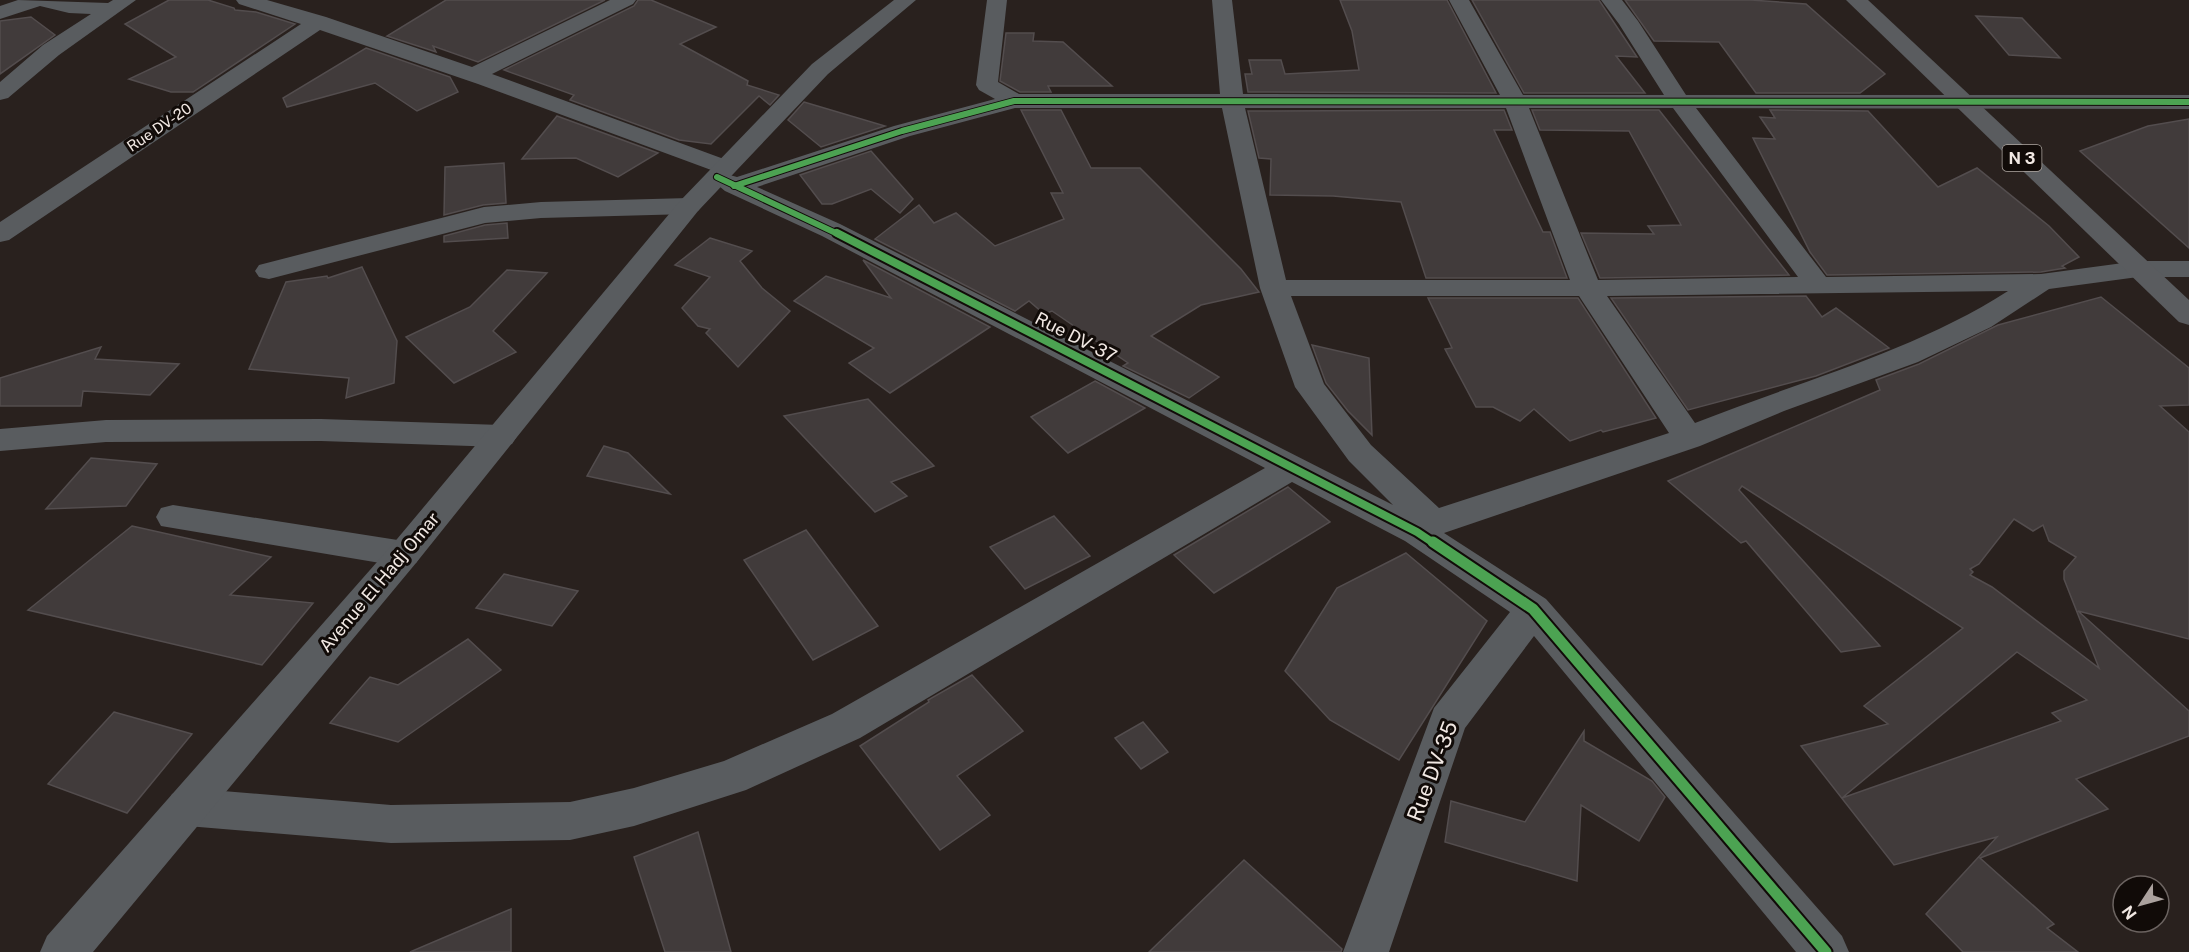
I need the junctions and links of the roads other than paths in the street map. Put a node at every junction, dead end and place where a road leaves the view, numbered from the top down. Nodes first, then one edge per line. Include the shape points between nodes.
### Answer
1 (39, 0) edge
2 (246, 0) edge
3 (626, 0) edge
4 (906, 0) edge
5 (997, 0) edge
6 (1222, 0) edge
7 (1460, 0) edge
8 (1611, 0) edge
9 (1856, 0) edge
10 (120, 4) edge
11 (0, 12) edge
12 (319, 21) junction
13 (473, 75) junction
14 (0, 93) edge
15 (1014, 101) junction
16 (1232, 101) junction
17 (1515, 101) junction
18 (1679, 101) junction
19 (1962, 101) junction
20 (2189, 102) edge
21 (725, 177) junction
22 (688, 206) junction
23 (0, 234) edge
24 (2138, 269) junction
25 (2189, 269) edge
26 (269, 271) dead end
27 (2041, 282) junction
28 (1818, 285) junction
29 (1274, 288) junction
30 (1587, 288) junction
31 (2189, 316) edge
32 (501, 436) junction
33 (1689, 438) junction
34 (0, 440) edge
35 (1292, 467) junction
36 (173, 517) dead end
37 (1425, 527) junction
38 (404, 554) junction
39 (1533, 609) junction
40 (187, 807) junction
41 (63, 952) edge
42 (1366, 952) edge
43 (1826, 952) edge

1 - 10 street via 69,8
1 - 11 street
2 - 12 street, Rue DV-37
3 - 13 street
4 - 21 street, Avenue El Hadj Omar via 820,69
5 - 15 street via 987,85
6 - 16 street
7 - 17 street
8 - 18 street
9 - 19 main road, N 3
10 - 14 street via 51,50
12 - 13 street, Rue DV-37
12 - 23 street, Rue DV-20
13 - 21 street, Rue DV-37
15 - 16 street
15 - 21 street
16 - 17 street
16 - 29 street
17 - 18 street
17 - 30 street
18 - 19 street
18 - 28 street
19 - 20 street
19 - 24 main road, N 3
21 - 22 street, Avenue El Hadj Omar
21 - 35 street, Rue DV-37
22 - 26 street via 484,215
22 - 32 street, Avenue El Hadj Omar
24 - 25 street
24 - 27 street
24 - 31 main road, N 3
27 - 28 street
27 - 33 street via 1981,321 1908,355
28 - 30 street
29 - 30 street
29 - 37 street via 1310,387 1360,453
30 - 33 street
32 - 34 street via 321,430 106,431
32 - 38 street, Avenue El Hadj Omar
33 - 37 street
35 - 37 street, Rue DV-37
35 - 40 street via 846,726 731,777 645,804 570,821 391,824
36 - 38 street
37 - 39 street
38 - 40 street, Avenue El Hadj Omar
39 - 42 street, Rue DV-35 via 1449,720
39 - 43 street
40 - 41 street, Avenue El Hadj Omar

